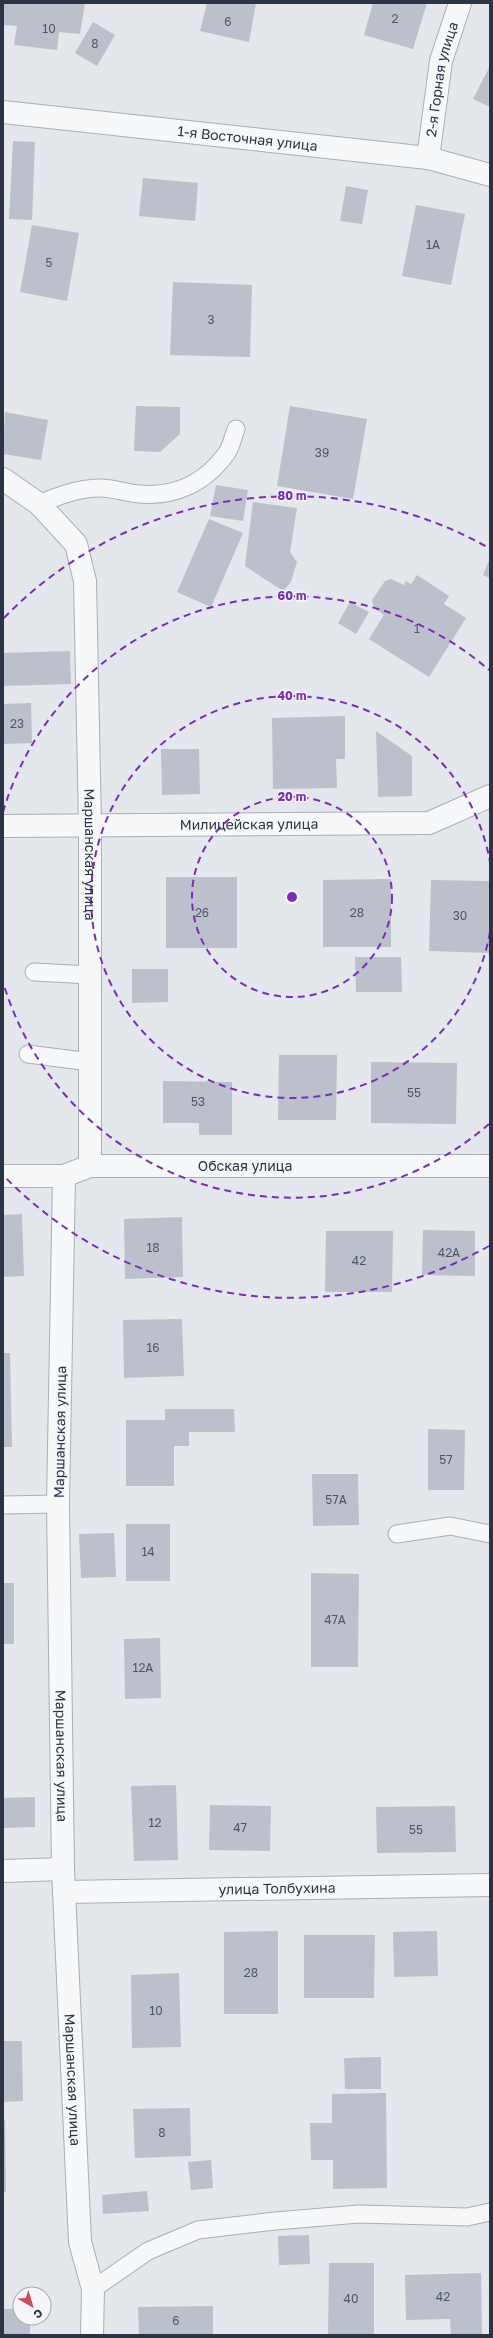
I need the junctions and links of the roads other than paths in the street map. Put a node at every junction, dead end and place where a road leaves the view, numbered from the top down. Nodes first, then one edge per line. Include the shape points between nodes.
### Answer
1 (460, 3) edge
2 (3, 112) edge
3 (428, 158) junction
4 (490, 175) edge
5 (236, 429) dead end
6 (3, 479) edge
7 (39, 504) junction
8 (490, 796) edge
9 (90, 825) junction
10 (3, 826) edge
11 (34, 972) dead end
12 (90, 975) junction
13 (28, 1054) dead end
14 (90, 1062) junction
15 (90, 1166) junction
16 (490, 1166) edge
17 (3, 1176) edge
18 (64, 1176) junction
19 (58, 1504) junction
20 (3, 1505) edge
21 (397, 1534) dead end
22 (490, 1534) edge
23 (63, 1869) junction
24 (3, 1871) edge
25 (490, 1885) edge
26 (64, 1892) junction
27 (490, 2212) edge
28 (93, 2289) junction
29 (92, 2335) edge

1 - 3 street, 2-я Горная улица via 441,61
2 - 3 street, 1-я Восточная улица
3 - 4 street, 1-я Восточная улица
5 - 7 lane via 227,453 209,473 193,485 170,493 140,494 91,488 69,491
6 - 7 street
7 - 9 street, Маршанская улица via 76,544 85,581
8 - 9 street, Милицейская улица via 429,823
9 - 10 street, Милицейская улица
9 - 12 street, Маршанская улица
11 - 12 lane
12 - 14 street, Маршанская улица
13 - 14 lane
14 - 15 street, Маршанская улица
15 - 16 street, Обская улица
15 - 18 street, Обская улица
17 - 18 street, Обская улица
18 - 19 street, Маршанская улица
19 - 20 lane
19 - 23 street, Маршанская улица
21 - 22 lane via 450,1526
23 - 24 street
23 - 26 street, Маршанская улица
25 - 26 street, улица Толбухина
26 - 28 street, Маршанская улица via 80,2242
27 - 28 lane via 467,2217 359,2214 198,2230 148,2251
28 - 29 street, Маршанская улица

